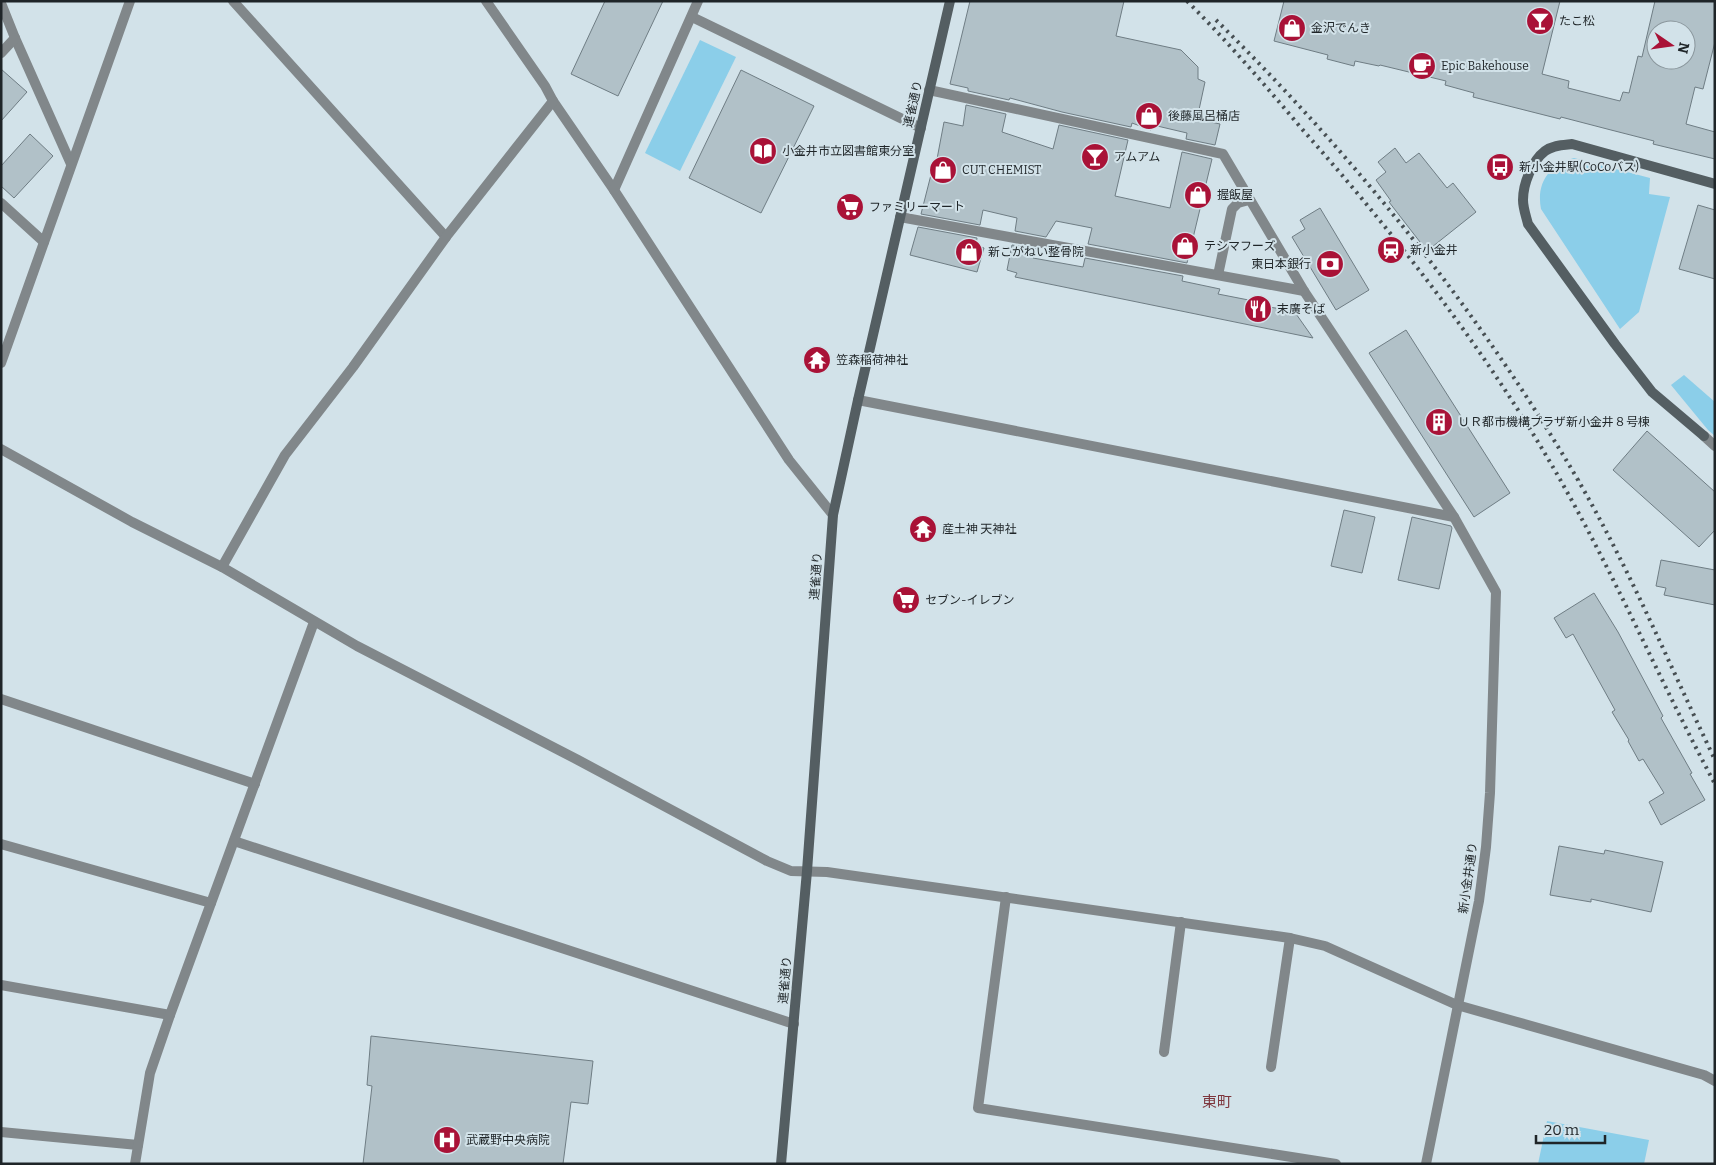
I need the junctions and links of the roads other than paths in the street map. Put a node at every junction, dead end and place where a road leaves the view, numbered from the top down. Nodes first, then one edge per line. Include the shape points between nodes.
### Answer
1 (130, 1) edge
2 (233, 1) edge
3 (486, 1) edge
4 (698, 1) edge
5 (950, 1) edge
6 (1, 3) edge
7 (692, 16) junction
8 (15, 38) junction
9 (1, 53) edge
10 (929, 90) junction
11 (553, 101) junction
12 (920, 128) junction
13 (71, 164) junction
14 (1715, 184) edge
15 (614, 190) junction
16 (1249, 200) junction
17 (1, 203) edge
18 (900, 217) junction
19 (446, 237) junction
20 (44, 242) junction
21 (1218, 275) junction
22 (1304, 291) junction
23 (1, 363) edge
24 (858, 400) junction
25 (1704, 436) joint
26 (1715, 446) edge
27 (1, 449) edge
28 (833, 515) junction
29 (1454, 517) junction
30 (222, 567) junction
31 (314, 622) junction
32 (1, 699) edge
33 (255, 784) junction
34 (234, 841) junction
35 (1, 844) edge
36 (807, 871) junction
37 (1006, 897) junction
38 (211, 903) junction
39 (1181, 922) junction
40 (1290, 938) junction
41 (1, 985) edge
42 (1457, 1005) junction
43 (170, 1015) junction
44 (794, 1024) junction
45 (1164, 1052) dead end
46 (1271, 1067) dead end
47 (1715, 1080) edge
48 (1, 1132) edge
49 (138, 1145) junction
50 (135, 1164) edge
51 (781, 1164) edge
52 (1336, 1164) edge
53 (1426, 1164) edge

1 - 13 street
2 - 19 street
3 - 11 street
4 - 7 street
5 - 10 main road, 連雀通り
6 - 8 street
7 - 12 street
7 - 15 street
8 - 9 street
8 - 13 street
10 - 12 main road, 連雀通り
10 - 16 street via 1223,154
11 - 15 street
11 - 19 street
12 - 18 main road, 連雀通り
13 - 20 street
14 - 25 main road via 1572,144 1545,151 1537,160 1527,176 1523,200 1528,224 1614,344 1652,392
15 - 28 street via 789,460
16 - 21 street via 1232,209
16 - 22 street
17 - 20 street
18 - 21 street
18 - 24 main road, 連雀通り
19 - 30 street via 285,456
20 - 23 street
21 - 22 street
22 - 29 street
24 - 28 main road, 連雀通り
24 - 29 street
25 - 26 street
27 - 30 street via 132,522
28 - 36 main road, 連雀通り
29 - 42 street, 新小金井通り via 1496,592 1486,848 1479,901
30 - 31 street
31 - 33 street
31 - 36 street via 767,861 791,871
32 - 33 street
33 - 34 street
34 - 38 street
34 - 44 street
35 - 38 street
36 - 37 street
36 - 44 main road, 連雀通り
37 - 39 street
37 - 52 street via 978,1108
38 - 43 street
39 - 40 street
39 - 45 street
40 - 42 street via 1325,946
40 - 46 street
41 - 43 street
42 - 47 street
42 - 53 street, 新小金井通り
43 - 49 street via 150,1073
44 - 51 main road, 連雀通り
48 - 49 street
49 - 50 street

